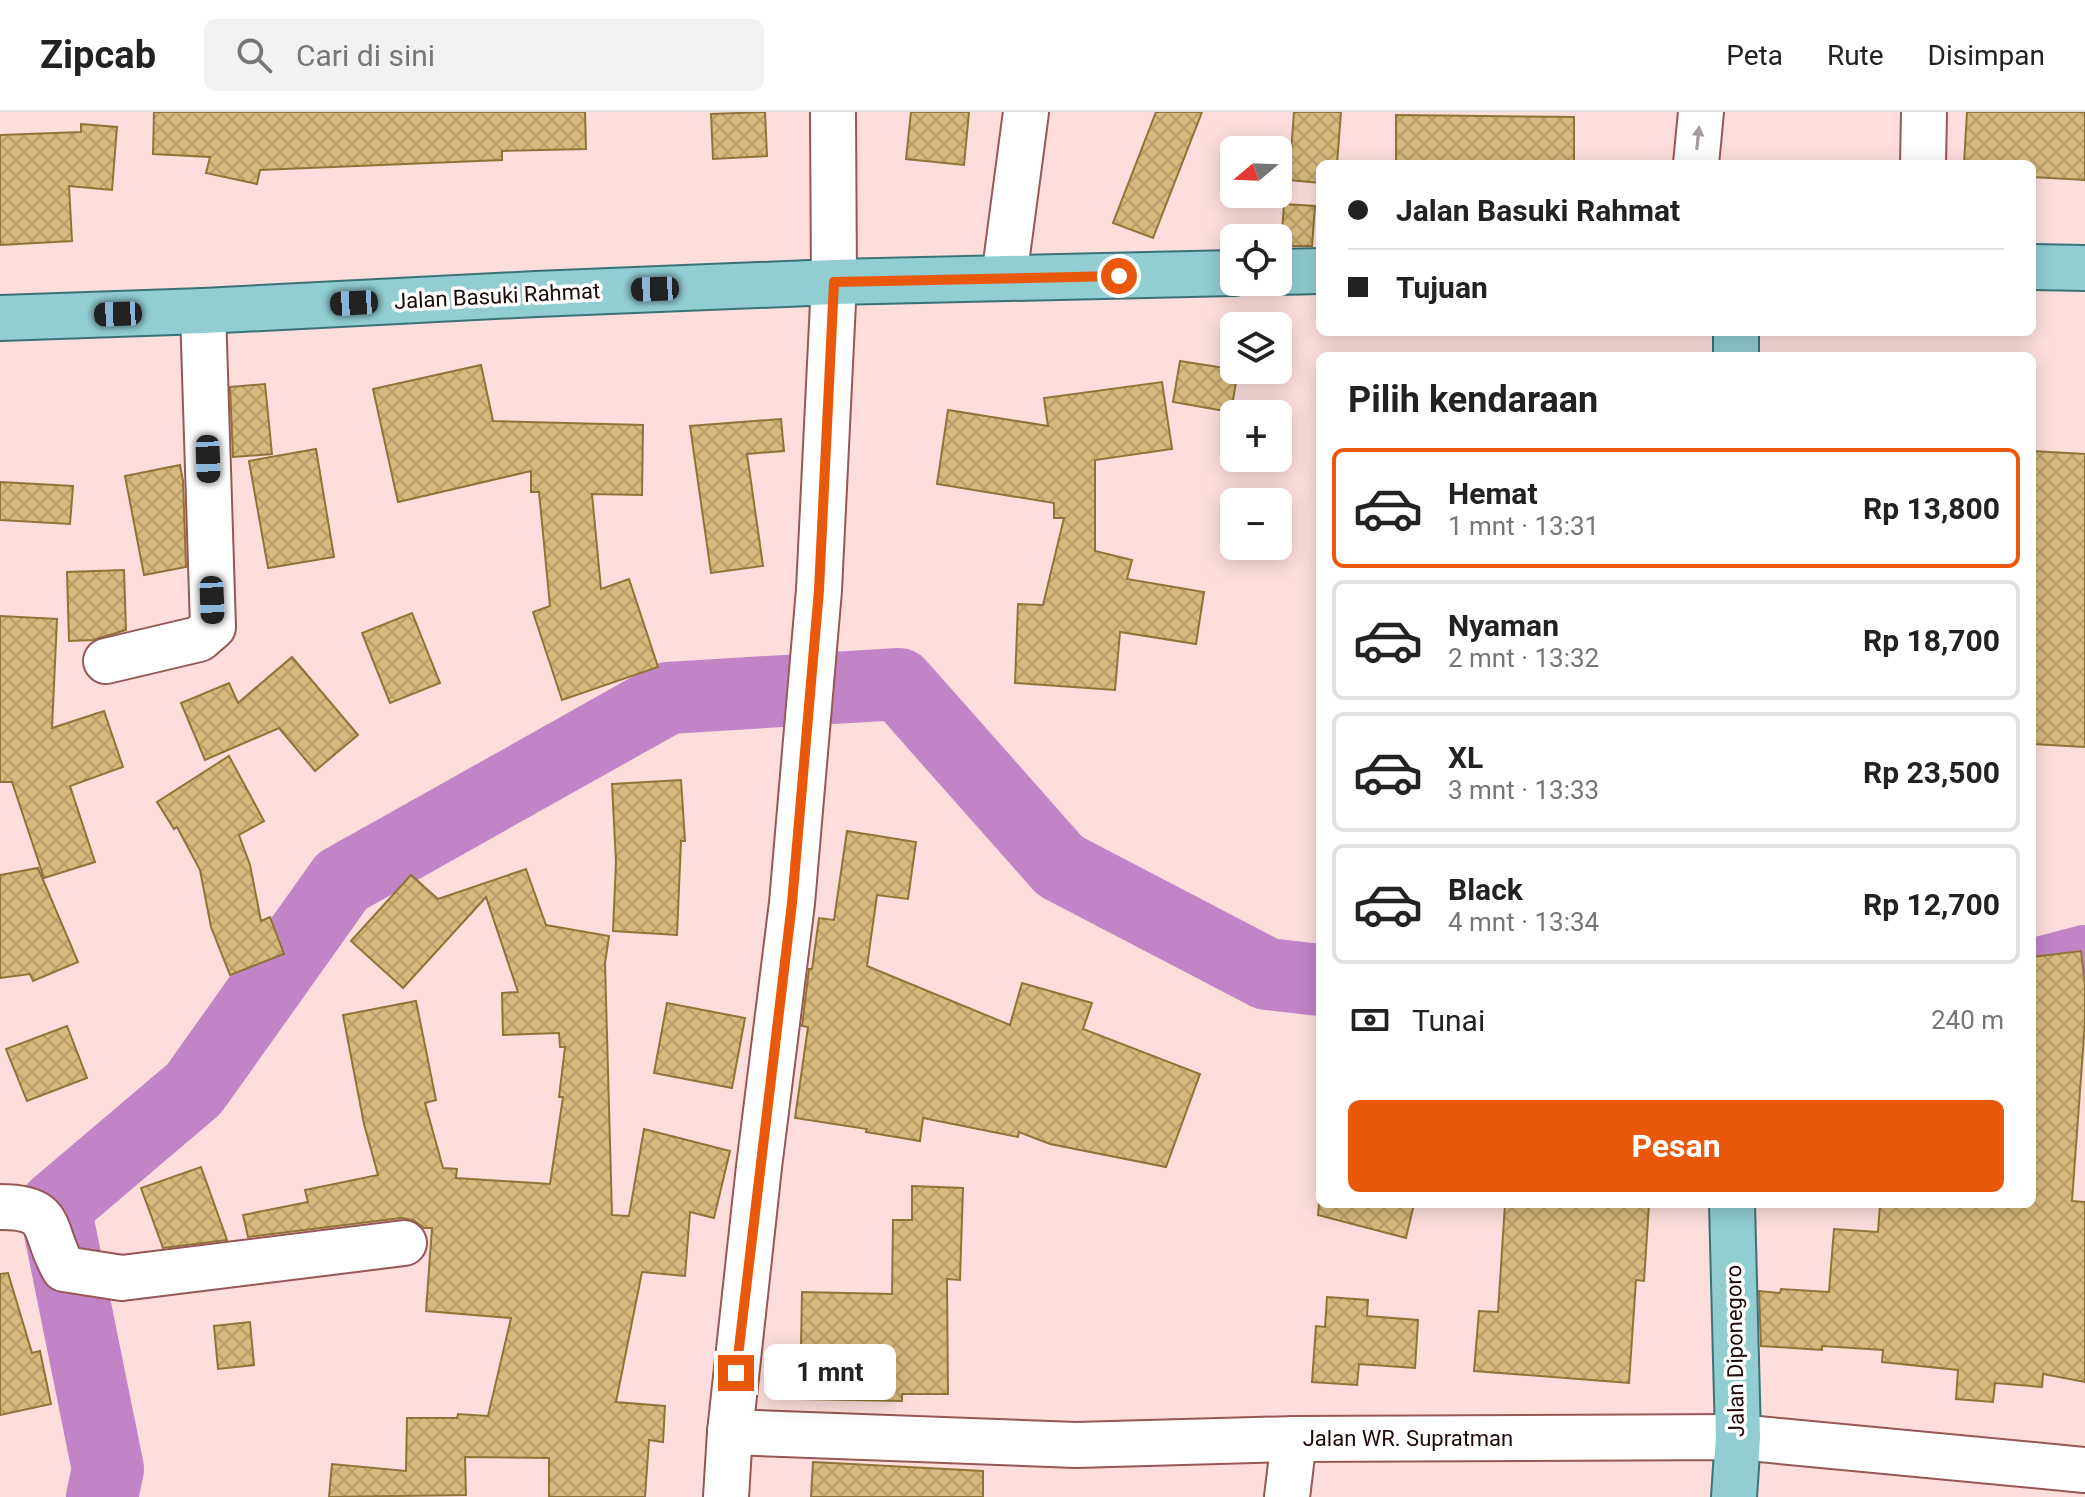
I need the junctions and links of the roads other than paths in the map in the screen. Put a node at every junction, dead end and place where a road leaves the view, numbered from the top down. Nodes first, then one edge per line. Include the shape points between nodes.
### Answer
1 (833, 112) edge
2 (1026, 112) edge
3 (1701, 112) edge
4 (1924, 112) edge
5 (1696, 160) edge
6 (1923, 160) edge
7 (2036, 267) edge
8 (2085, 268) edge
9 (1316, 271) edge
10 (1292, 272) edge
11 (1220, 273) edge
12 (1004, 278) junction
13 (834, 282) junction
14 (203, 311) junction
15 (0, 318) edge
16 (106, 661) dead end
17 (0, 1207) edge
18 (1732, 1208) edge
19 (404, 1243) dead end
20 (730, 1432) junction
21 (1738, 1437) junction
22 (1294, 1439) junction
23 (2085, 1470) edge
24 (726, 1497) edge
25 (1287, 1497) edge
26 (1734, 1497) edge

1 - 13 street
2 - 12 street
5 -> 3 street
4 - 6 street
7 - 8 main road
9 - 10 main road
11 - 12 main road, Jalan Basuki Rahmat
12 - 13 main road, Jalan Basuki Rahmat
13 - 14 main road, Jalan Basuki Rahmat
13 - 20 street via 819,590 792,903
14 - 15 main road, Jalan Basuki Rahmat
14 - 16 street via 213,627 199,639
17 - 19 street via 33,1210 64,1269 122,1278
18 - 21 main road, Jalan Diponegoro
20 - 22 street, Jalan WR. Supratman via 1076,1445
20 - 24 street
21 - 22 street, Jalan WR. Supratman
21 - 23 street, Jalan WR. Supratman
21 - 26 main road, Jalan Diponegoro
22 - 25 street

